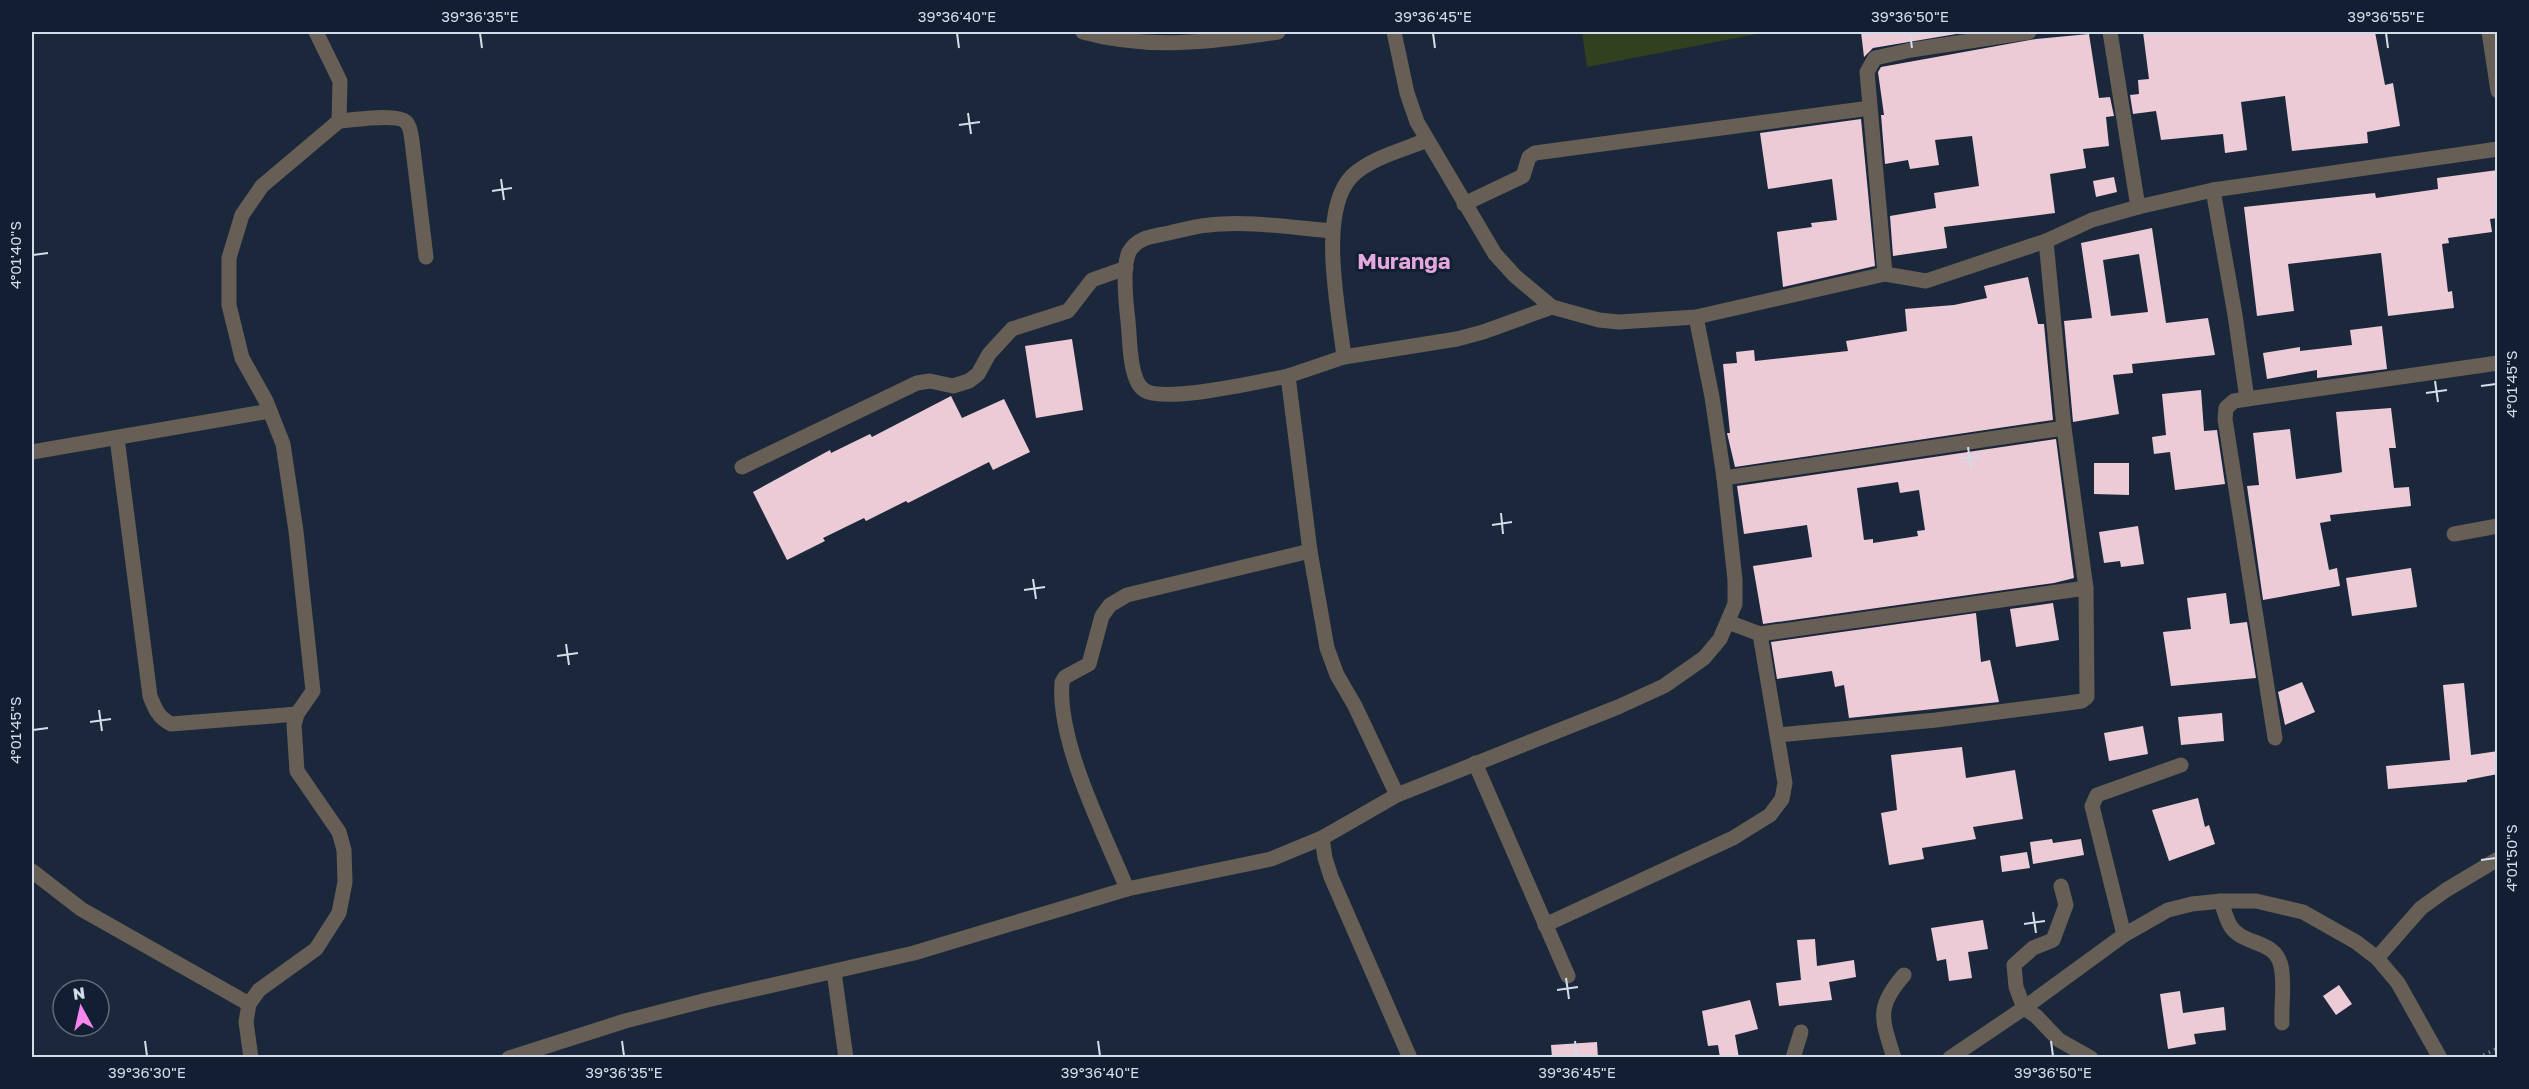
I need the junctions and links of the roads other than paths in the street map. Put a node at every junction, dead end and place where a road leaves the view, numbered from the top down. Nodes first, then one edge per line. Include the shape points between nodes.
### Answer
1 (316, 32) edge
2 (1083, 32) edge
3 (1278, 32) edge
4 (1394, 32) edge
5 (2029, 32) edge
6 (2110, 32) edge
7 (2489, 32) edge
8 (2498, 91) edge
9 (1870, 108) junction
10 (339, 121) junction
11 (1427, 140) junction
12 (2498, 149) edge
13 (2213, 190) junction
14 (1464, 204) junction
15 (2138, 207) junction
16 (1332, 231) junction
17 (2046, 241) junction
18 (426, 257) dead end
19 (1126, 268) junction
20 (1885, 274) junction
21 (1552, 306) junction
22 (1696, 317) junction
23 (1344, 357) junction
24 (2498, 363) edge
25 (1288, 376) junction
26 (2247, 399) junction
27 (270, 411) junction
28 (2064, 428) junction
29 (117, 438) junction
30 (32, 452) edge
31 (742, 467) dead end
32 (1724, 478) junction
33 (2498, 526) edge
34 (2454, 534) dead end
35 (1310, 551) junction
36 (2086, 588) junction
37 (1728, 622) junction
38 (1760, 634) junction
39 (297, 714) junction
40 (1778, 735) junction
41 (2275, 738) dead end
42 (1475, 763) junction
43 (2181, 765) dead end
44 (1397, 795) junction
45 (1322, 838) junction
46 (2498, 859) edge
47 (32, 871) edge
48 (2061, 886) dead end
49 (1127, 889) junction
50 (2221, 901) junction
51 (1545, 925) junction
52 (2124, 935) junction
53 (2377, 958) junction
54 (834, 972) junction
55 (1904, 975) dead end
56 (1568, 976) dead end
57 (249, 1004) junction
58 (2024, 1008) junction
59 (2282, 1023) dead end
60 (1801, 1032) dead end
61 (251, 1058) edge
62 (509, 1058) edge
63 (846, 1058) edge
64 (1410, 1058) edge
65 (1794, 1058) edge
66 (1894, 1058) edge
67 (1950, 1058) edge
68 (2091, 1058) edge
69 (2440, 1058) edge

1 - 10 street via 340,81
2 - 3 street via 1142,42 1176,43
4 - 11 street via 1407,93
5 - 9 street via 1875,58 1867,72
6 - 15 street
7 - 8 street
9 - 14 street via 1535,153 1529,157 1522,176
9 - 20 street
10 - 18 street via 395,117 405,121 412,141
10 - 27 street via 262,186 242,215 229,258 229,305 242,358
11 - 14 street
11 - 16 street via 1369,164 1353,175 1343,187
12 - 13 street
13 - 15 street
13 - 26 street
14 - 21 street via 1503,265
15 - 17 street via 2092,220
16 - 19 street via 1209,225 1147,237 1128,254
16 - 23 street
17 - 20 street via 1926,281
17 - 28 street
19 - 25 street via 1132,367 1145,391 1182,394
19 - 31 street via 1092,280 1068,311 1012,329 988,354 978,374 963,385 917,383
20 - 22 street
21 - 22 street via 1619,322
21 - 23 street via 1457,339
22 - 32 street
23 - 25 street
24 - 26 street
25 - 35 street
26 - 41 street via 2234,401 2226,408 2225,419
27 - 29 street
27 - 39 street via 283,444 312,680 313,692
28 - 32 street
28 - 36 street
29 - 30 street
29 - 39 street via 150,696 155,710 171,724
32 - 37 street via 1735,580 1735,604
33 - 34 street
35 - 44 street via 1328,648 1337,675
35 - 49 street via 1127,595 1110,605 1102,616 1089,664 1062,682 1067,731 1080,773
36 - 38 street
36 - 40 street via 2089,694 2082,701
37 - 38 street
37 - 42 street via 1704,658 1664,686
38 - 40 street
39 - 57 street via 297,771 339,832 345,882 339,913 316,949 259,990
40 - 51 street via 1785,794 1770,815 1733,838
42 - 44 street
42 - 51 street
43 - 52 street via 2097,795 2092,806
44 - 45 street
45 - 49 street via 1245,866
45 - 64 street via 1331,877
46 - 53 street via 2421,908
47 - 57 street via 81,909
48 - 58 street via 2066,905 2053,940 2033,948 2014,964 2016,987
49 - 54 street via 914,953
50 - 52 street via 2168,910
50 - 53 street via 2256,901 2303,912
50 - 59 street via 2232,929 2277,955 2281,965
51 - 56 street
52 - 58 street
53 - 69 street via 2398,983
54 - 62 street via 625,1021
54 - 63 street
55 - 66 street via 1891,990 1883,1009
57 - 61 street via 246,1022
58 - 67 street
58 - 68 street via 2059,1040
60 - 65 street

